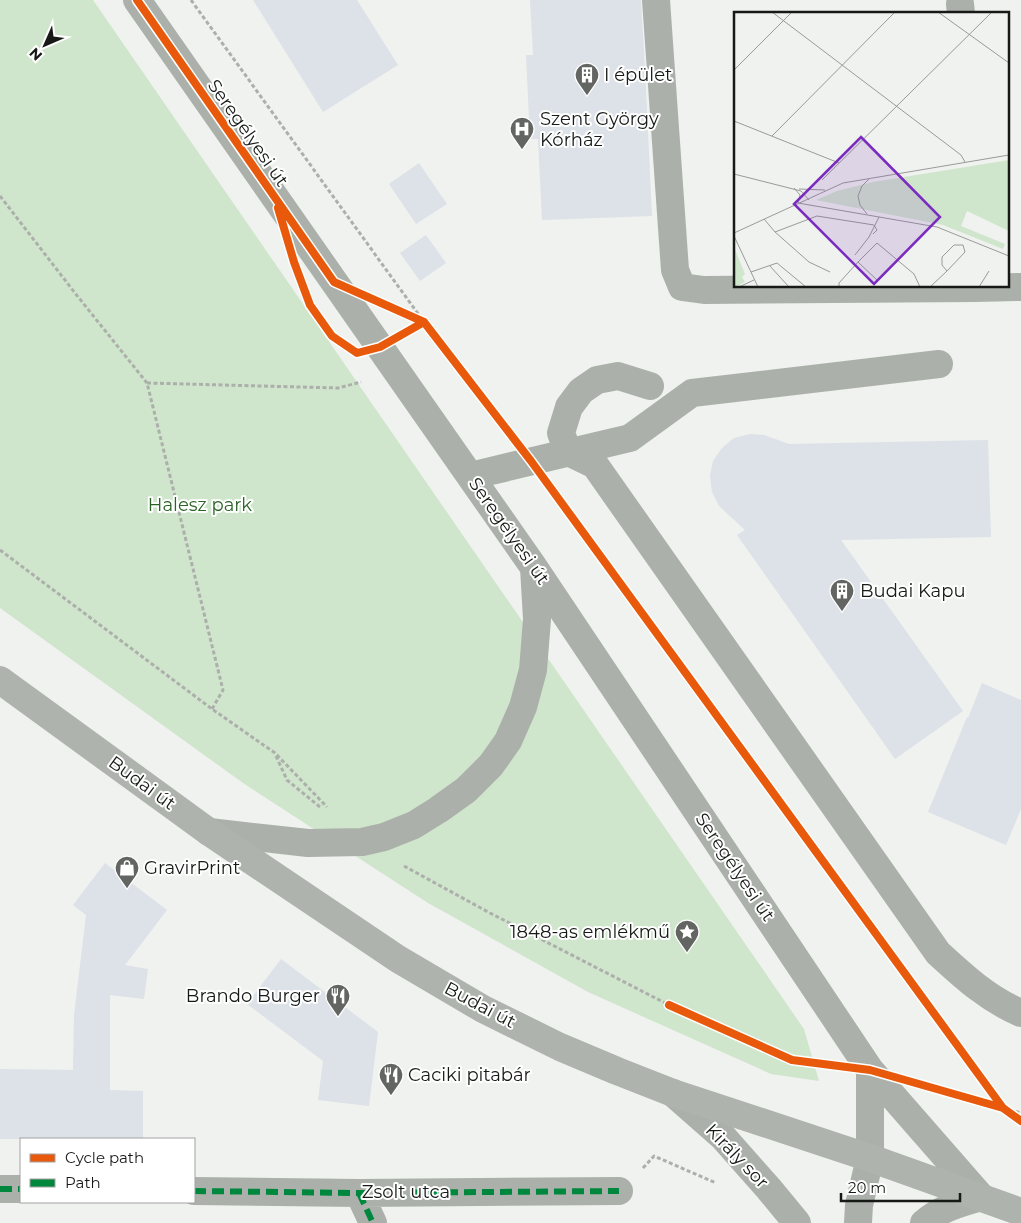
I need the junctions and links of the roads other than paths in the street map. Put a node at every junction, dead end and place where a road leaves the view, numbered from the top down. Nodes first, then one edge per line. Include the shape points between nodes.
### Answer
1 (137, 0) edge
2 (656, 0) edge
3 (1008, 287) edge
4 (1021, 287) edge
5 (884, 288) edge
6 (940, 364) dead end
7 (650, 386) dead end
8 (568, 452) junction
9 (470, 476) junction
10 (533, 566) junction
11 (0, 680) edge
12 (209, 832) junction
13 (1021, 1013) edge
14 (870, 1070) junction
15 (672, 1093) junction
16 (870, 1158) junction
17 (0, 1189) edge
18 (20, 1189) edge
19 (195, 1191) edge
20 (619, 1191) road end
21 (359, 1192) junction
22 (981, 1197) junction
23 (1021, 1212) edge
24 (373, 1223) edge
25 (797, 1223) edge
26 (858, 1223) edge
27 (924, 1223) edge

1 - 9 street, Seregélyesi út
2 - 5 street via 675,270 682,287 704,290
3 - 4 street
6 - 8 street via 692,393 630,438
7 - 8 street via 618,376 597,380 581,391 569,407 561,433
8 - 9 street
8 - 13 street via 595,465 938,953 968,982 1004,1006
9 - 10 street, Seregélyesi út
10 - 12 street via 538,619 533,670 523,707 508,741 491,765 466,790 414,825 362,842 308,843
10 - 14 street, Seregélyesi út
11 - 12 main road, Budai út
12 - 15 main road, Budai út via 398,959 484,1009 560,1046
14 - 16 street
14 - 22 street, Seregélyesi út
15 - 16 main road, Budai út
15 - 25 street, Király sor via 723,1138
16 - 22 main road, Budai út
16 - 26 street via 858,1205
17 - 18 street
19 - 21 street, Zsolt utca
20 - 21 street, Zsolt utca
21 - 24 street
22 - 23 main road, Budai út
22 - 27 street via 951,1206

